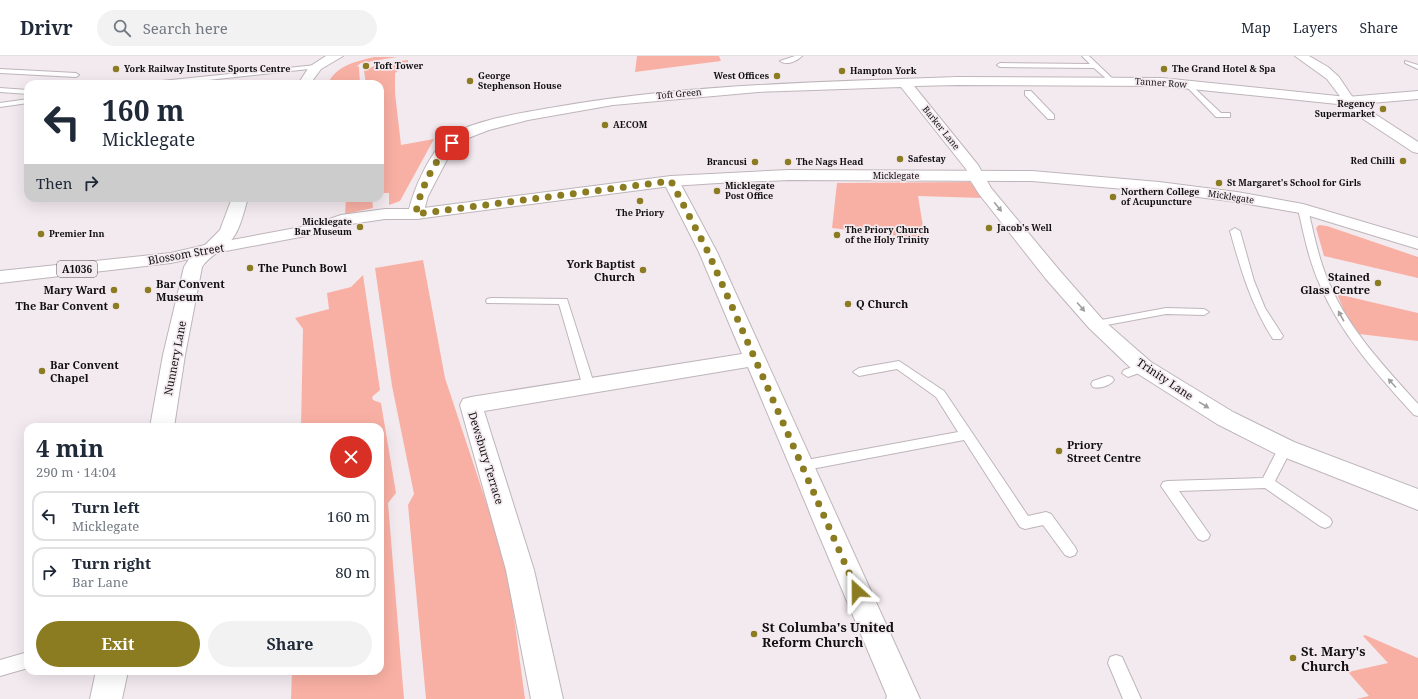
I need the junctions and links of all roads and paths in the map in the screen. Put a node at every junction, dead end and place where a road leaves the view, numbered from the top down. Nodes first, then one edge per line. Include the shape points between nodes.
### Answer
1 (337, 56) edge
2 (799, 56) edge
3 (1085, 56) edge
4 (1301, 56) edge
5 (782, 61) dead end
6 (1407, 62) dead end
7 (1000, 65) dead end
8 (1096, 66) junction
9 (316, 67) junction
10 (1418, 67) edge
11 (0, 71) edge
12 (76, 75) dead end
13 (191, 80) edge
14 (306, 80) edge
15 (1111, 80) junction
16 (904, 82) junction
17 (1187, 84) junction
18 (0, 90) edge
19 (24, 92) edge
20 (1028, 93) dead end
21 (1414, 97) edge
22 (1347, 100) junction
23 (24, 102) edge
24 (0, 105) edge
25 (1227, 115) dead end
26 (1051, 117) dead end
27 (1418, 149) edge
28 (976, 175) junction
29 (671, 181) junction
30 (238, 202) edge
31 (1303, 209) junction
32 (410, 215) junction
33 (370, 216) joint
34 (1235, 231) dead end
35 (1418, 244) edge
36 (210, 249) junction
37 (0, 277) edge
38 (491, 301) dead end
39 (1204, 312) dead end
40 (1096, 324) junction
41 (1277, 336) dead end
42 (756, 359) junction
43 (859, 372) dead end
44 (589, 387) junction
45 (1418, 412) edge
46 (163, 423) edge
47 (968, 435) junction
48 (1285, 448) junction
49 (801, 466) junction
50 (1267, 483) junction
51 (1418, 500) edge
52 (1325, 522) dead end
53 (1203, 535) dead end
54 (1070, 551) dead end
55 (24, 661) edge
56 (1116, 663) dead end
57 (0, 668) edge
58 (111, 675) edge
59 (106, 699) edge
60 (547, 699) edge
61 (903, 699) edge
62 (1132, 699) edge

1 - 9 street
2 - 5 lane via 793,60
3 - 8 lane
4 - 22 street via 1335,80
6 - 10 lane
7 - 8 lane
8 - 15 lane
9 - 13 lane
9 - 14 street
11 - 12 lane
15 - 16 street, Tanner Row via 1017,83
15 - 17 street, Tanner Row
16 - 28 street, Barker Lane via 974,168
16 - 32 street, Toft Green via 758,88 613,101 527,116 484,127 458,137 445,149
17 - 22 street, Tanner Row
17 - 25 lane via 1218,115
18 - 19 lane
20 - 26 lane
21 - 22 street, Tanner Row
22 - 27 street
23 - 24 lane
28 - 29 street, Micklegate via 789,175
28 - 31 street, Micklegate via 1159,187 1225,200
28 -> 40 street, Trinity Lane via 985,191
29 - 32 street, Micklegate
29 - 42 street via 708,252
30 - 36 street, A1036 via 226,234
31 - 35 street, Micklegate via 1353,219
45 -> 31 lane via 1384,375 1344,322 1329,295 1312,249
32 - 33 street, Micklegate
33 - 36 street, Blossom Street
34 - 41 lane via 1254,294
36 - 37 street, Blossom Street / A1036 via 165,259
36 - 46 street, Nunnery Lane / A1036 via 194,263 190,276
38 - 44 lane via 563,301
39 - 40 lane via 1166,311
40 -> 48 street, Trinity Lane via 1135,370
42 - 44 street, Dewsbury Terrace
42 - 49 street
43 - 47 lane via 899,365 940,394
44 - 60 street, Dewsbury Terrace via 471,405 520,570
47 - 49 lane
47 - 54 lane via 1025,523 1046,518
48 - 50 lane
48 - 51 street, Trinity Lane
49 - 61 street
50 - 52 lane
50 - 53 lane via 1168,486
55 - 57 lane
56 - 62 lane
58 - 59 street

